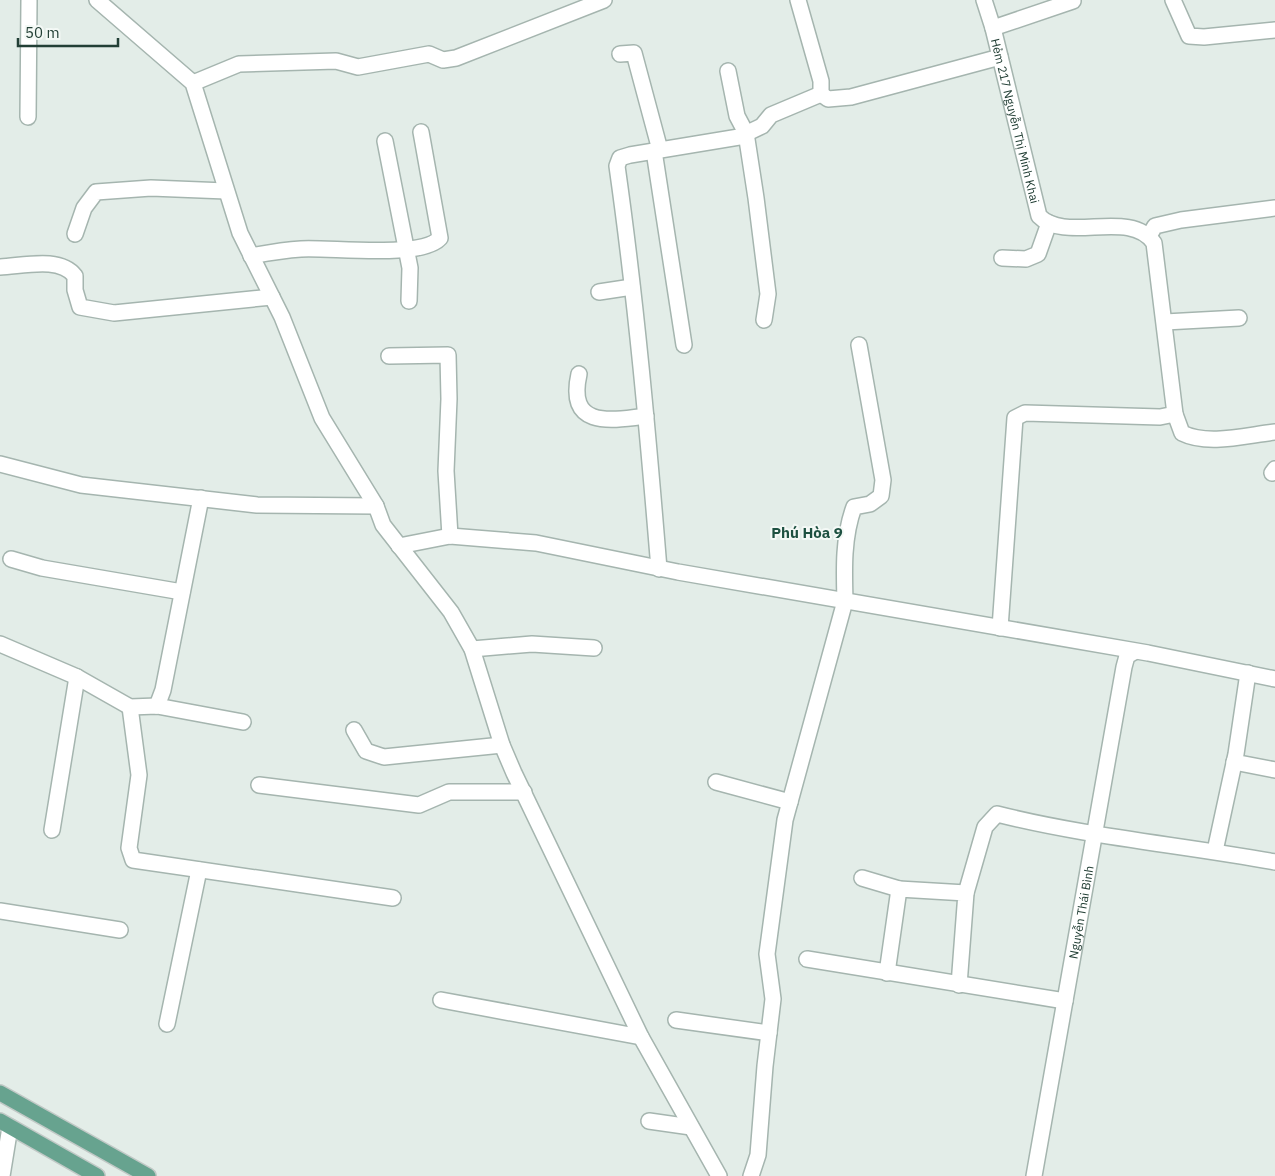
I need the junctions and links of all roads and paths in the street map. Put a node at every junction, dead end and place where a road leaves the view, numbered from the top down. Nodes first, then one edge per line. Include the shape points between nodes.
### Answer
1 (30, 0) edge
2 (97, 0) edge
3 (604, 0) edge
4 (798, 0) edge
5 (984, 0) edge
6 (1074, 0) edge
7 (1173, 0) edge
8 (993, 28) junction
9 (1275, 30) edge
10 (620, 54) dead end
11 (1000, 57) junction
12 (728, 71) dead end
13 (193, 83) junction
14 (821, 94) junction
15 (28, 117) dead end
16 (421, 132) dead end
17 (746, 133) junction
18 (385, 141) dead end
19 (657, 150) junction
20 (226, 191) junction
21 (1275, 208) edge
22 (1049, 223) junction
23 (75, 234) dead end
24 (1149, 236) junction
25 (406, 249) junction
26 (251, 256) junction
27 (1002, 258) dead end
28 (0, 267) edge
29 (632, 287) junction
30 (599, 292) dead end
31 (272, 297) junction
32 (409, 301) dead end
33 (1240, 318) dead end
34 (764, 320) dead end
35 (1165, 322) junction
36 (684, 345) dead end
37 (859, 345) dead end
38 (389, 356) dead end
39 (579, 374) dead end
40 (1174, 414) junction
41 (646, 416) junction
42 (1275, 432) edge
43 (0, 464) edge
44 (200, 498) junction
45 (376, 506) junction
46 (450, 536) junction
47 (399, 546) junction
48 (11, 559) dead end
49 (659, 569) junction
50 (182, 592) junction
51 (845, 601) junction
52 (1000, 628) junction
53 (0, 644) edge
54 (594, 648) dead end
55 (472, 649) junction
56 (1134, 652) junction
57 (1248, 673) junction
58 (77, 677) junction
59 (1275, 679) edge
60 (157, 706) junction
61 (130, 707) junction
62 (243, 722) dead end
63 (354, 730) dead end
64 (502, 745) junction
65 (1234, 762) junction
66 (1275, 770) edge
67 (716, 782) dead end
68 (259, 785) dead end
69 (524, 792) junction
70 (790, 802) junction
71 (52, 830) dead end
72 (1096, 832) junction
73 (1215, 851) junction
74 (1275, 862) edge
75 (199, 870) junction
76 (862, 878) dead end
77 (899, 889) junction
78 (966, 893) junction
79 (393, 898) dead end
80 (0, 911) edge
81 (120, 930) dead end
82 (807, 959) dead end
83 (887, 973) junction
84 (959, 985) junction
85 (441, 1000) dead end
86 (1065, 1001) junction
87 (676, 1020) dead end
88 (168, 1024) dead end
89 (768, 1032) junction
90 (642, 1037) junction
91 (0, 1093) edge
92 (649, 1121) dead end
93 (5, 1124) edge
94 (691, 1127) junction
95 (2, 1176) edge
96 (97, 1176) edge
97 (148, 1176) edge
98 (719, 1176) edge
99 (751, 1176) edge
100 (1034, 1176) edge

1 - 15 street
2 - 13 street
3 - 13 street via 456,58 443,60 429,54 358,67 336,61 239,64
4 - 14 street via 821,81
5 - 8 street, Hẻm 217 Nguyễn Thị Minh Khai
6 - 8 street
7 - 9 street via 1189,36
8 - 11 street, Hẻm 217 Nguyễn Thị Minh Khai
10 - 19 street via 634,53
11 - 14 street via 851,97 828,99
11 - 22 street, Hẻm 217 Nguyễn Thị Minh Khai via 1038,216
12 - 17 street via 737,116
13 - 20 street
14 - 17 street via 771,115 762,126
16 - 25 street via 440,238 435,244
17 - 19 street via 739,137
17 - 34 street via 768,294
18 - 25 street
19 - 29 street via 620,158 617,166
19 - 36 street
20 - 23 street via 151,188 96,192 84,208
20 - 26 street
21 - 24 street via 1181,220 1155,226
22 - 24 street via 1119,227 1140,230
22 - 27 street via 1038,254 1026,259
24 - 35 street via 1157,256
25 - 26 street via 301,249
25 - 32 street via 410,268
26 - 31 street
28 - 31 street via 53,264 70,268 75,276 74,290 80,307 114,313
29 - 30 street
29 - 41 street
31 - 45 street via 322,418
33 - 35 street
35 - 40 street
37 - 51 street via 883,480 881,496 870,504 854,507 849,520 843,564
38 - 46 street via 448,355 446,471
39 - 41 street via 576,388 580,409 591,418 612,420
40 - 42 street via 1182,433 1192,438 1215,439
40 - 52 street via 1160,417 1025,413 1015,418
41 - 49 street
43 - 44 street via 81,485
44 - 45 street via 257,505
44 - 50 street
45 - 47 street via 383,525
46 - 47 street
46 - 49 street via 536,543
47 - 55 street via 451,612
48 - 50 street via 42,568
49 - 51 street
50 - 60 street
51 - 52 street
51 - 70 street
52 - 56 street
53 - 58 street
54 - 55 street via 532,644
55 - 64 street
56 - 57 street
56 - 72 street, Nguyễn Thái Bình via 1128,656 1124,667
57 - 59 street
57 - 65 street
58 - 61 street
58 - 71 street
60 - 61 street
60 - 62 street
61 - 75 street via 139,775 129,848 133,860
63 - 64 street via 366,751 384,757
64 - 69 street
65 - 66 street
65 - 73 street
67 - 70 street
68 - 69 street via 417,805 449,792
69 - 90 street
70 - 89 street via 767,954 772,999
72 - 73 street
72 - 78 street via 1038,824 997,814 985,827
72 - 86 street, Nguyễn Thái Bình
73 - 74 street
75 - 79 street
75 - 88 street
76 - 77 street
77 - 78 street
77 - 83 street
78 - 84 street
80 - 81 street
82 - 83 street
83 - 84 street
84 - 86 street
85 - 90 street
86 - 100 street, Nguyễn Thái Bình
87 - 89 street
89 - 99 street via 758,1155
90 - 94 street
91 - 97 main road
92 - 94 street
93 - 95 street
93 - 96 main road
94 - 98 street

